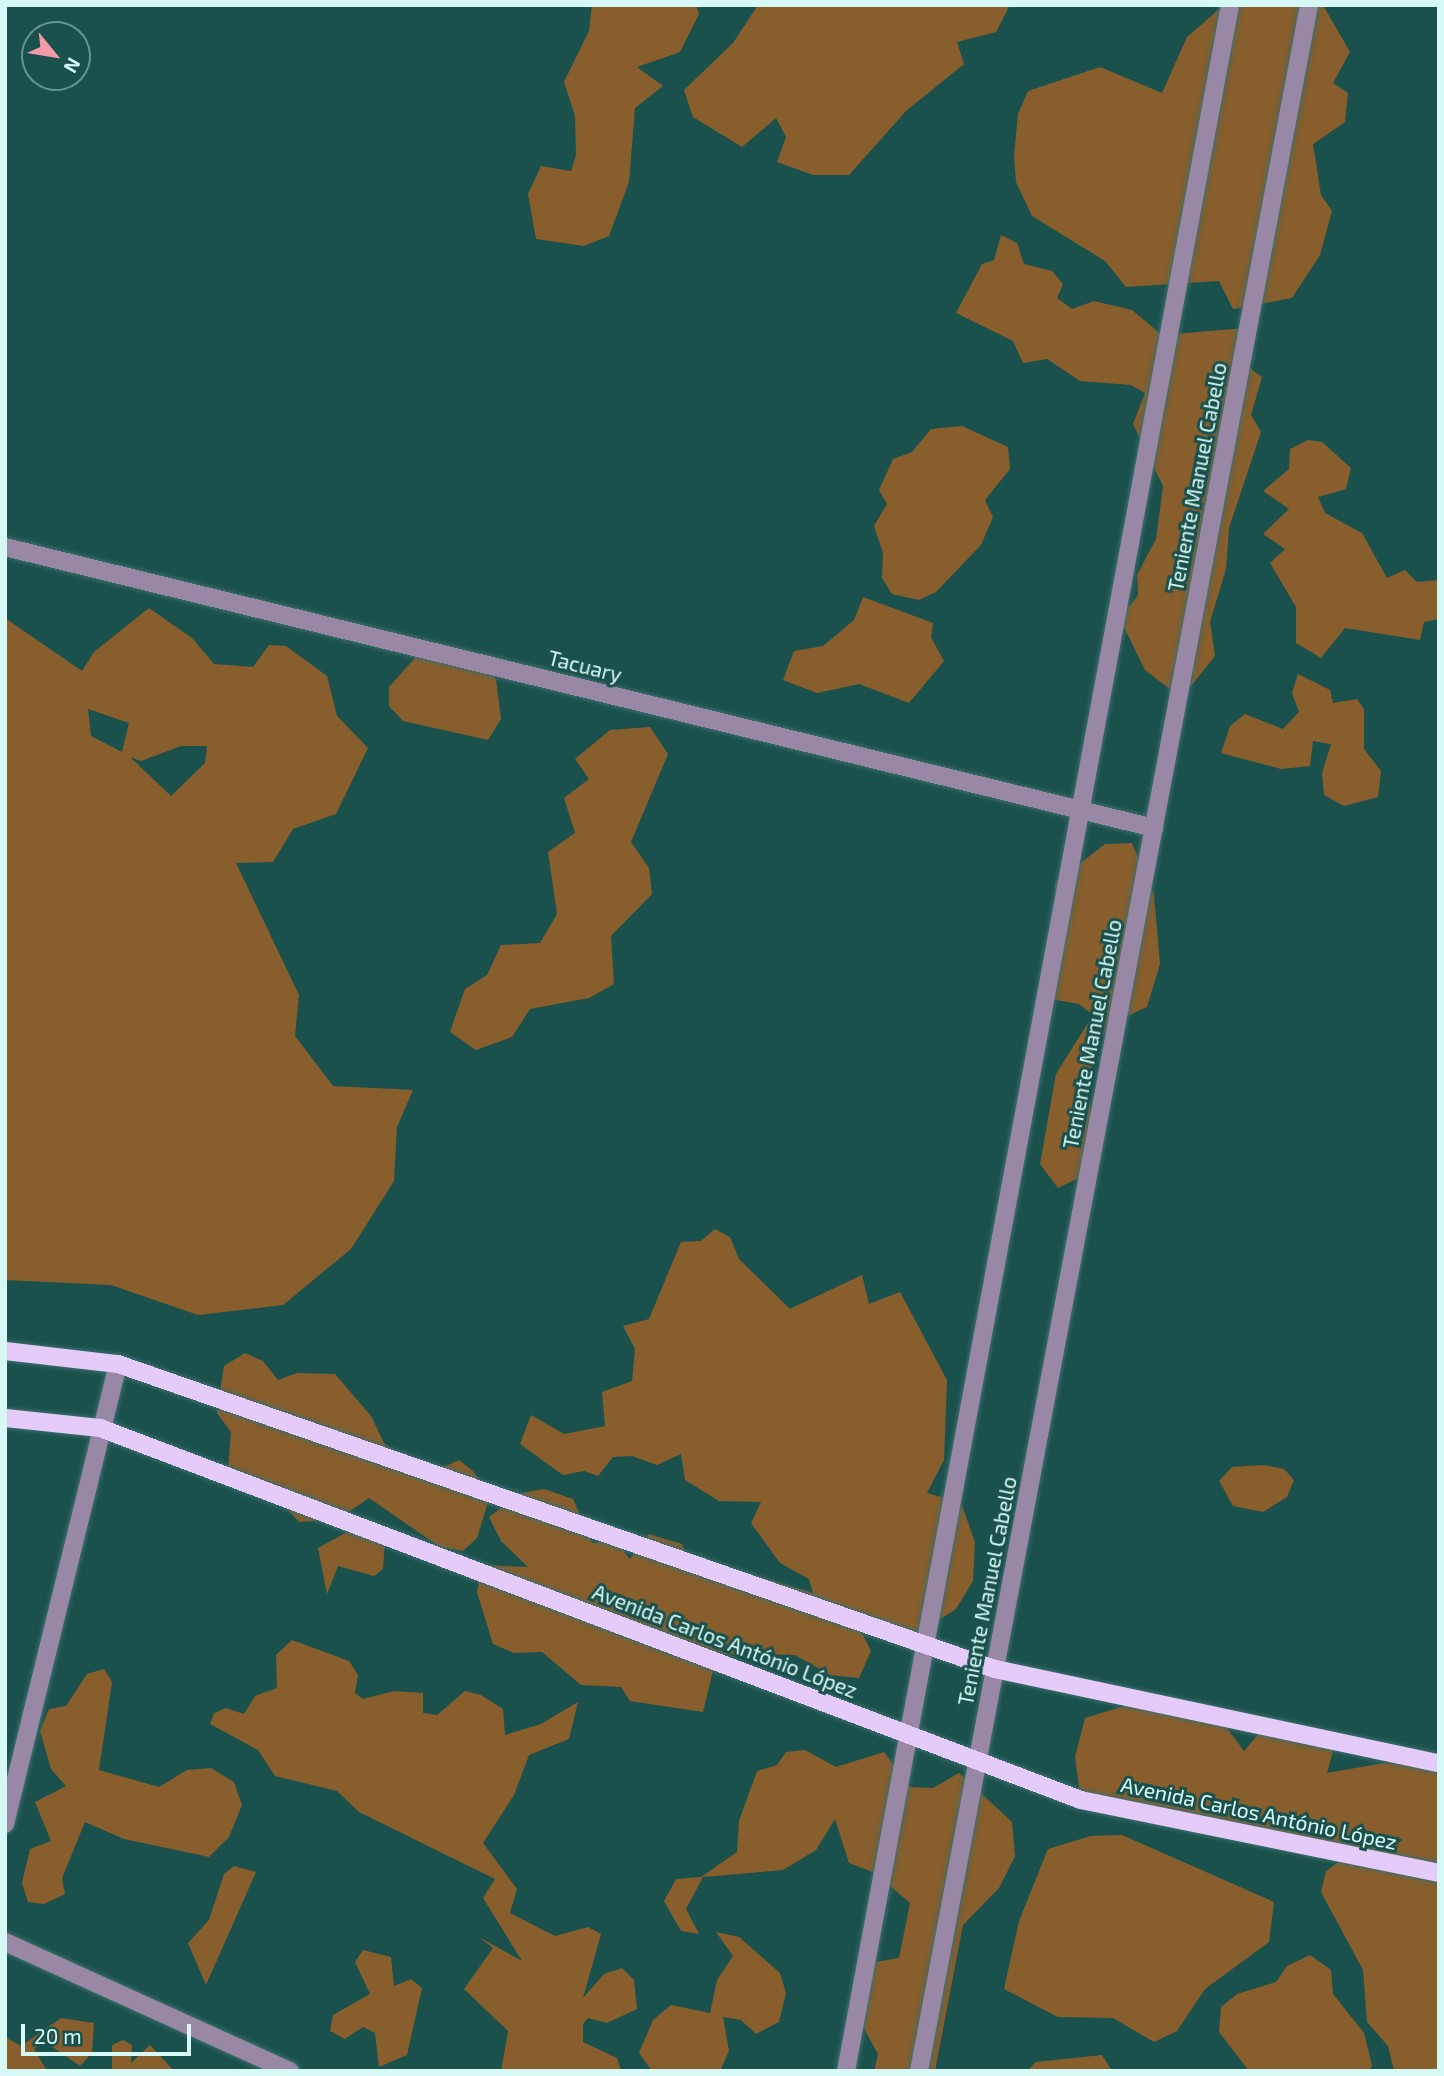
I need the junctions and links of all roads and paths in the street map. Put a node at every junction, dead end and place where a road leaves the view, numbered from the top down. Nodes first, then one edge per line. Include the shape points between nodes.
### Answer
1 (1230, 5) edge
2 (1309, 5) edge
3 (5, 547) edge
4 (1080, 811) junction
5 (1154, 828) junction
6 (5, 1350) edge
7 (118, 1364) junction
8 (5, 1418) edge
9 (100, 1428) junction
10 (925, 1644) junction
11 (995, 1669) junction
12 (908, 1736) junction
13 (1439, 1763) edge
14 (978, 1764) junction
15 (5, 1824) edge
16 (1439, 1873) edge
17 (5, 1942) edge
18 (290, 2071) edge
19 (846, 2071) edge
20 (919, 2071) edge

1 - 4 street
2 - 5 street, Teniente Manuel Cabello
3 - 4 street, Tacuary
4 - 5 street, Tacuary
4 - 10 street
5 - 11 street, Teniente Manuel Cabello
6 - 7 main road
7 - 9 street
7 - 10 main road
8 - 9 main road, Avenida Carlos António López
9 - 12 main road, Avenida Carlos António López
9 - 15 street
10 - 11 main road
10 - 12 street
11 - 13 main road
11 - 14 street, Teniente Manuel Cabello
12 - 14 main road, Avenida Carlos António López
12 - 19 street
14 - 16 main road, Avenida Carlos António López via 1081,1800
14 - 20 street, Teniente Manuel Cabello
17 - 18 street

